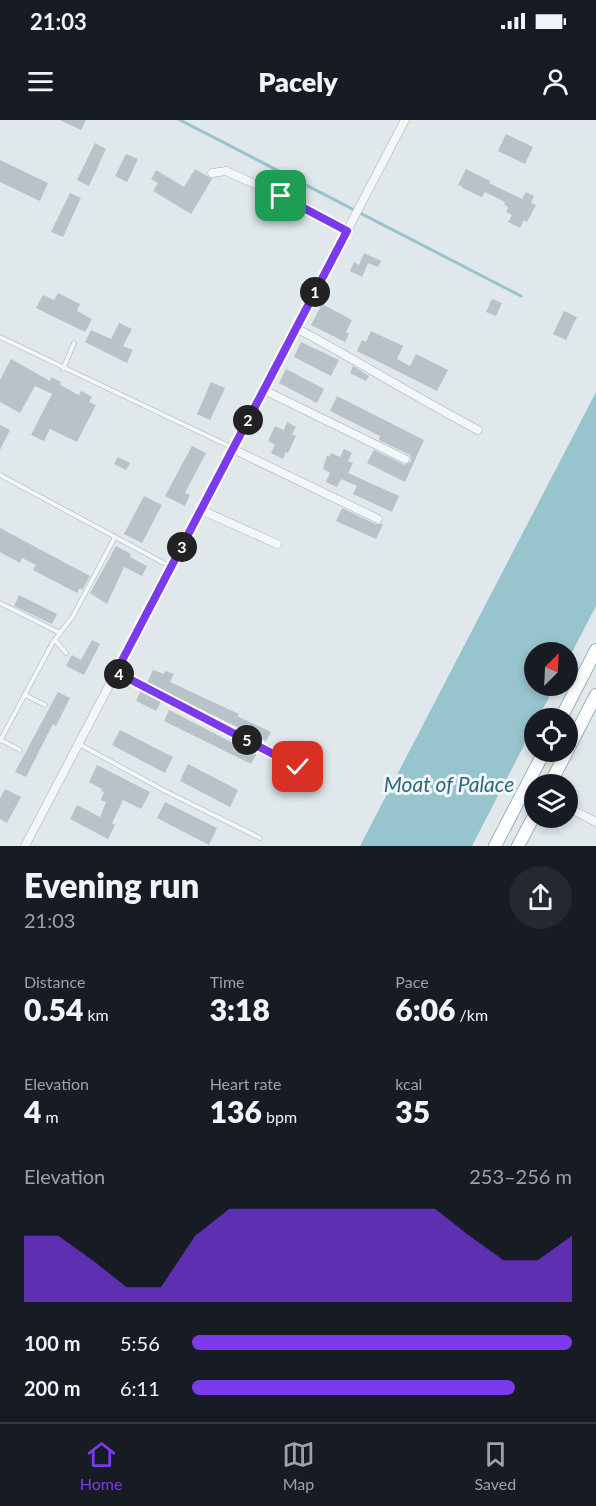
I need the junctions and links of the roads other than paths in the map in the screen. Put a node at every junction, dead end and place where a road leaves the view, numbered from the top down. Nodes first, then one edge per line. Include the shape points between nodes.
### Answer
1 (405, 120) edge
2 (212, 172) dead end
3 (347, 231) junction
4 (296, 328) junction
5 (0, 337) edge
6 (74, 343) dead end
7 (63, 369) junction
8 (264, 390) junction
9 (478, 430) dead end
10 (233, 448) junction
11 (405, 459) dead end
12 (0, 476) edge
13 (201, 510) junction
14 (378, 519) dead end
15 (115, 537) junction
16 (277, 544) dead end
17 (171, 567) junction
18 (0, 603) edge
19 (60, 633) junction
20 (55, 640) junction
21 (595, 652) edge
22 (66, 653) dead end
23 (116, 672) junction
24 (25, 694) junction
25 (596, 695) edge
26 (45, 705) dead end
27 (566, 708) edge
28 (0, 741) edge
29 (79, 744) junction
30 (20, 750) dead end
31 (539, 762) edge
32 (298, 767) dead end
33 (555, 774) edge
34 (578, 813) edge
35 (596, 822) edge
36 (528, 828) edge
37 (260, 838) dead end
38 (25, 846) edge
39 (495, 846) edge
40 (518, 846) edge

1 - 3 street
2 - 3 street via 226,171
3 - 4 street
4 - 8 street
4 - 9 street
5 - 7 lane
6 - 7 lane
7 - 10 lane
8 - 10 street
8 - 11 street
10 - 13 street
10 - 14 street
12 - 15 lane
13 - 16 street
13 - 17 street
15 - 17 lane
15 - 19 lane
17 - 23 street
18 - 19 lane
19 - 20 lane
20 - 22 lane
20 - 24 lane
21 - 27 main road
23 - 29 street
23 - 32 lane
24 - 26 lane
24 - 28 lane
25 - 33 main road
28 - 30 lane
29 - 37 lane
29 - 38 street
31 - 39 main road
34 - 35 street
36 - 40 main road

